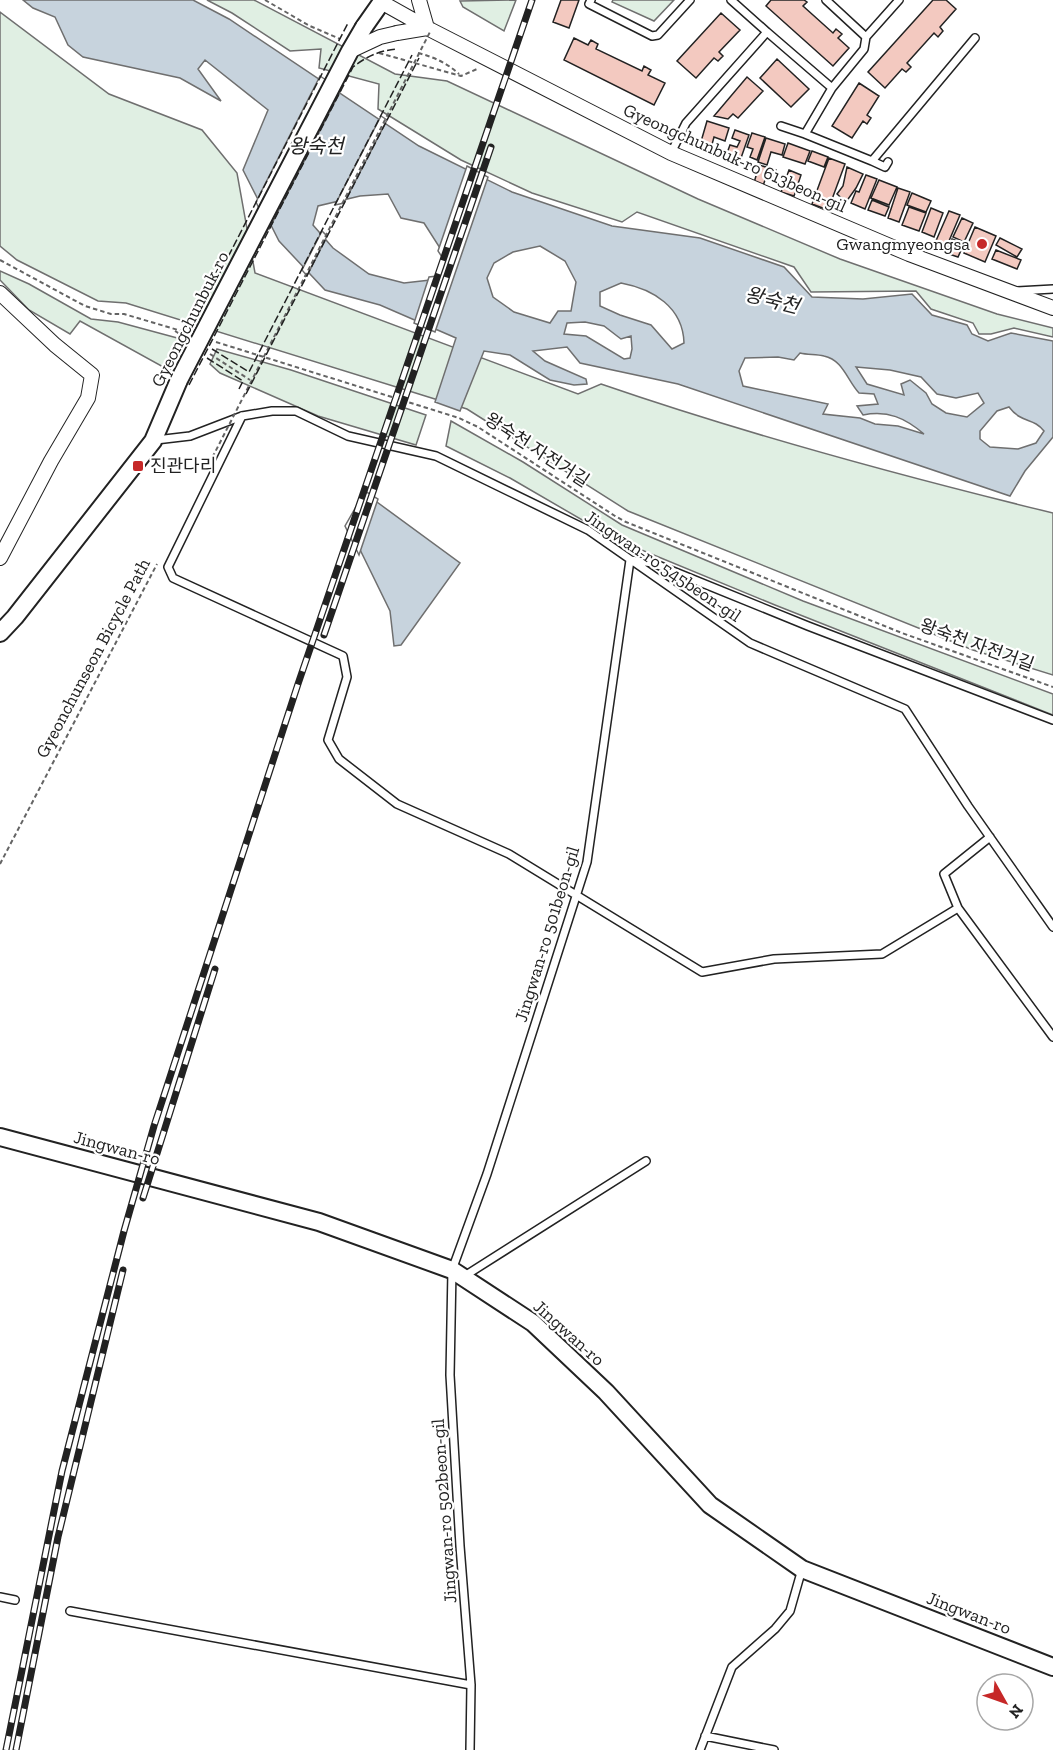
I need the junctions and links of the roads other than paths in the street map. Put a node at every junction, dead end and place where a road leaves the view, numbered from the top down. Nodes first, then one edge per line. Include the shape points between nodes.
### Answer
1 (419, 0) edge
2 (591, 0) edge
3 (690, 0) edge
4 (731, 0) edge
5 (826, 0) edge
6 (899, 0) edge
7 (382, 1) edge
8 (429, 29) junction
9 (767, 33) junction
10 (866, 37) junction
11 (975, 38) dead end
12 (350, 51) junction
13 (832, 88) junction
14 (781, 126) dead end
15 (805, 134) junction
16 (671, 153) junction
17 (872, 160) junction
18 (888, 162) dead end
19 (1053, 289) edge
20 (1008, 291) junction
21 (0, 293) edge
22 (1053, 308) edge
23 (242, 416) junction
24 (153, 441) junction
25 (0, 558) edge
26 (630, 560) junction
27 (0, 633) edge
28 (1053, 720) edge
29 (990, 837) junction
30 (577, 896) junction
31 (958, 908) junction
32 (1053, 927) edge
33 (1053, 1037) edge
34 (0, 1137) edge
35 (646, 1161) dead end
36 (457, 1273) junction
37 (802, 1569) junction
38 (0, 1597) edge
39 (15, 1600) dead end
40 (70, 1611) dead end
41 (1053, 1667) edge
42 (471, 1685) junction
43 (705, 1736) junction
44 (470, 1750) edge
45 (700, 1750) edge
46 (774, 1750) edge

1 - 8 street
2 - 3 lane via 589,4 652,36 658,35
4 - 9 lane
5 - 10 lane
6 - 10 lane
7 - 8 street, Gyeongchunbuk-ro 613beon-gil
7 - 12 street, Gyeongchunbuk-ro, bridge
8 - 12 street, bridge via 380,37
8 - 16 street, Gyeongchunbuk-ro 613beon-gil
9 - 13 lane
9 - 16 lane via 686,123
10 - 13 lane via 864,50
11 - 17 lane
12 - 24 street, Gyeongchunbuk-ro, bridge via 179,380
13 - 15 lane
14 - 15 lane
15 - 17 lane
16 - 20 street, Gyeongchunbuk-ro 613beon-gil via 909,254
17 - 18 lane via 885,167
19 - 20 lane
20 - 22 street, Gyeongchunbuk-ro 613beon-gil
21 - 25 street via 92,375 88,398
23 - 24 lane, Jingwan-ro 545beon-gil via 190,436
23 - 26 lane, Jingwan-ro 545beon-gil via 296,411 348,436 436,456 588,530
23 - 30 lane via 168,567 173,578 343,656 347,677 328,740 339,759 397,804 509,854
24 - 27 street, Gyeongchunbuk-ro
26 - 28 lane via 653,563
26 - 29 lane, Jingwan-ro 545beon-gil via 750,643 905,709
26 - 30 lane, Jingwan-ro 501beon-gil via 587,862
29 - 31 lane via 944,874
29 - 32 lane, Jingwan-ro 545beon-gil
30 - 31 lane via 702,972 774,959 882,954
30 - 36 lane, Jingwan-ro 501beon-gil
31 - 33 lane
34 - 36 street, Jingwan-ro via 319,1222
35 - 36 lane
36 - 37 street, Jingwan-ro via 533,1323 606,1392 710,1505
36 - 42 lane, Jingwan-ro 502beon-gil via 450,1375
37 - 41 street, Jingwan-ro
37 - 43 lane via 790,1611 732,1667
38 - 39 lane
40 - 42 lane
42 - 44 lane, Jingwan-ro 502beon-gil
43 - 45 lane
43 - 46 lane

